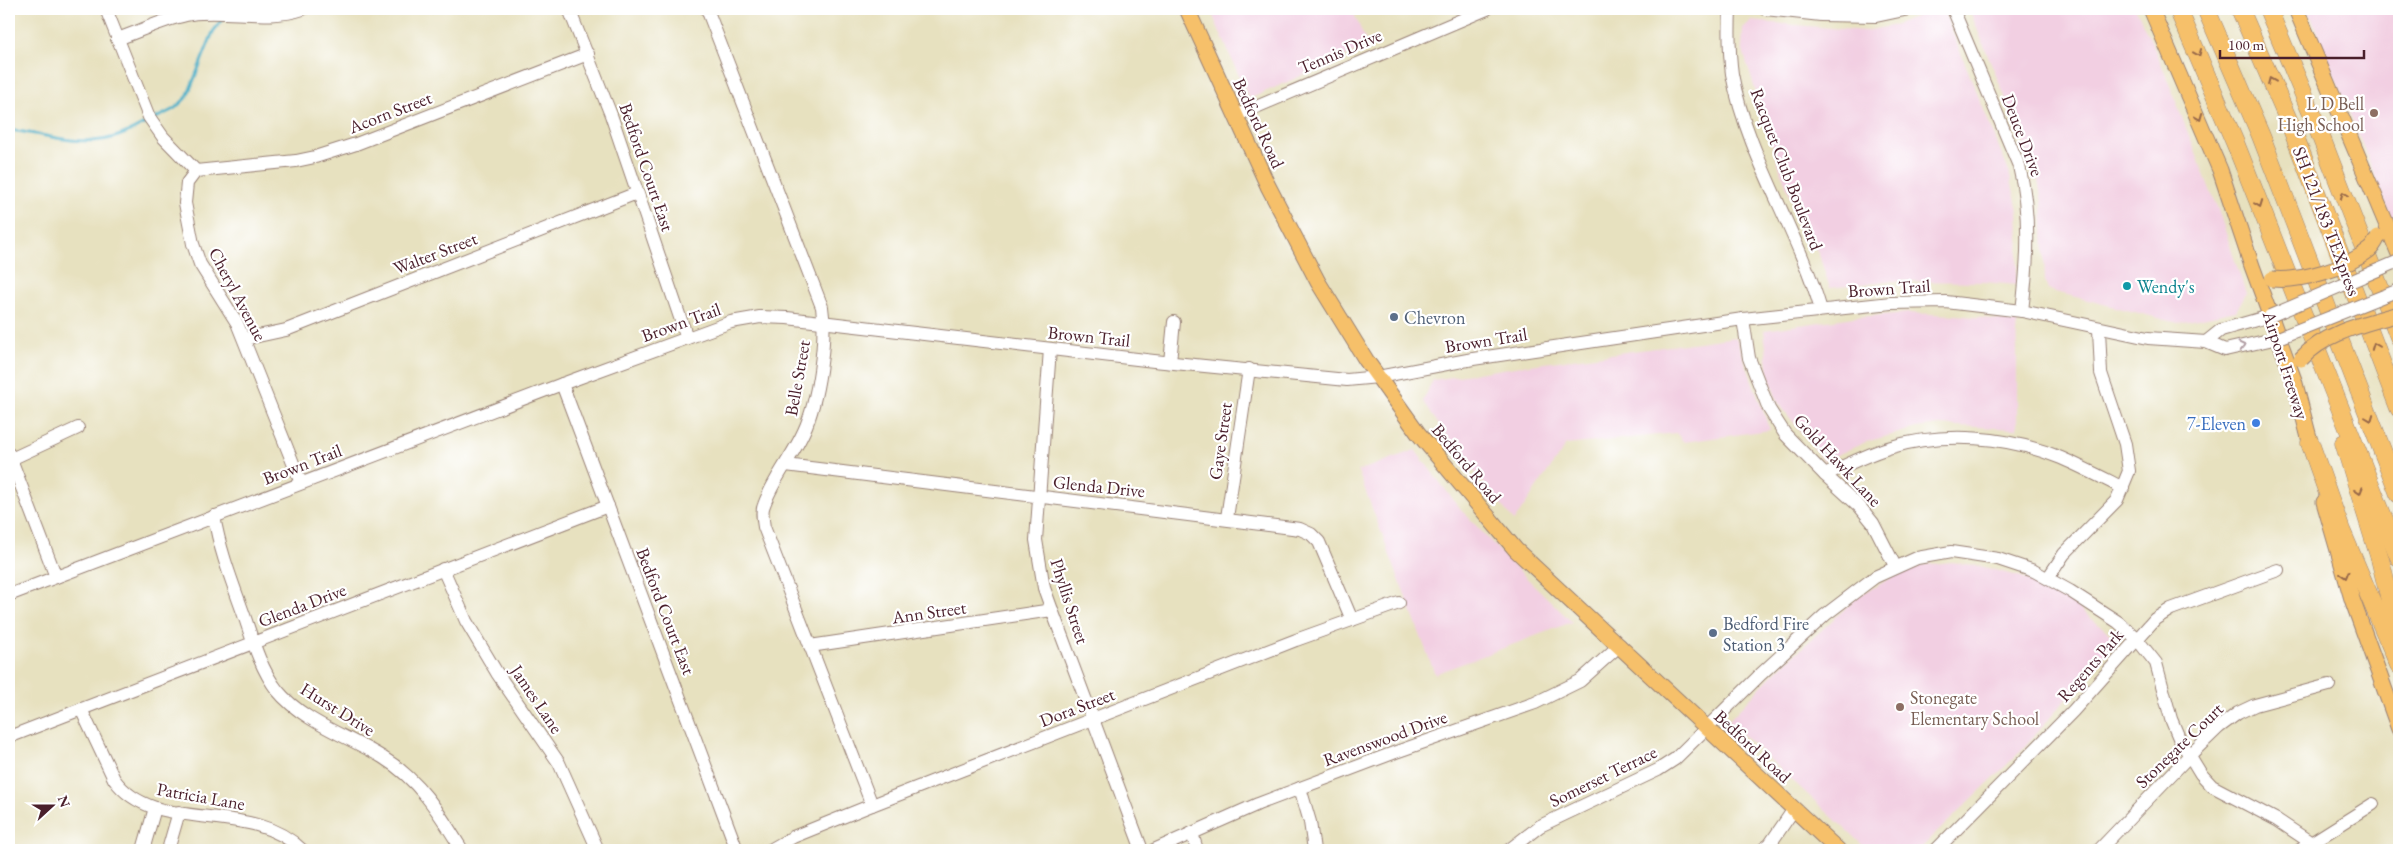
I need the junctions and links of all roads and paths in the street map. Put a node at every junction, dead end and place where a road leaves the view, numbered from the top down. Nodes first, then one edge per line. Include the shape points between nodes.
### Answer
1 (106, 9) edge
2 (303, 9) edge
3 (569, 9) edge
4 (707, 9) edge
5 (1187, 9) edge
6 (1487, 9) edge
7 (1730, 9) edge
8 (1765, 9) edge
9 (1908, 9) edge
10 (1953, 9) edge
11 (2151, 9) edge
12 (2178, 9) edge
13 (2206, 9) edge
14 (2240, 9) edge
15 (2268, 9) edge
16 (2296, 9) edge
17 (117, 39) junction
18 (588, 54) junction
19 (1235, 116) junction
20 (196, 171) junction
21 (637, 193) junction
22 (2382, 214) junction
23 (2399, 254) edge
24 (2399, 261) edge
25 (2252, 266) junction
26 (2399, 290) edge
27 (1821, 310) junction
28 (2022, 311) junction
29 (2270, 316) junction
30 (2399, 316) edge
31 (1743, 319) junction
32 (823, 322) junction
33 (1174, 322) dead end
34 (2100, 329) junction
35 (2399, 337) edge
36 (687, 338) junction
37 (2278, 338) junction
38 (244, 339) junction
39 (2206, 342) junction
40 (1050, 349) junction
41 (1170, 362) junction
42 (1249, 370) junction
43 (1378, 377) junction
44 (2294, 380) junction
45 (562, 384) junction
46 (2337, 396) junction
47 (2399, 408) edge
48 (78, 428) dead end
49 (2310, 443) junction
50 (9, 458) edge
51 (786, 465) junction
52 (1825, 475) junction
53 (301, 483) junction
54 (2123, 488) junction
55 (2399, 494) edge
56 (1039, 497) junction
57 (608, 506) junction
58 (214, 516) junction
59 (1227, 518) junction
60 (2399, 557) edge
61 (1895, 566) junction
62 (443, 569) junction
63 (2278, 570) dead end
64 (56, 577) junction
65 (2048, 578) junction
66 (9, 596) edge
67 (1399, 603) dead end
68 (1052, 610) junction
69 (1352, 620) junction
70 (2392, 635) edge
71 (2136, 638) junction
72 (253, 642) junction
73 (810, 646) junction
74 (1620, 646) junction
75 (2399, 665) edge
76 (2329, 685) dead end
77 (81, 709) junction
78 (1093, 720) junction
79 (1706, 728) junction
80 (2399, 729) edge
81 (9, 737) edge
82 (2189, 756) junction
83 (1300, 788) junction
84 (2373, 804) dead end
85 (872, 805) junction
86 (156, 808) junction
87 (1794, 809) junction
88 (179, 812) junction
89 (1192, 833) junction
90 (2316, 847) edge
91 (143, 850) edge
92 (168, 850) edge
93 (302, 850) edge
94 (462, 850) edge
95 (598, 850) edge
96 (737, 850) edge
97 (770, 850) edge
98 (1142, 850) edge
99 (1154, 850) edge
100 (1197, 850) edge
101 (1314, 850) edge
102 (1509, 850) edge
103 (1762, 850) edge
104 (1838, 850) edge
105 (1936, 850) edge
106 (2098, 850) edge
107 (2300, 850) edge

1 - 17 street
2 - 17 street via 281,14 190,14
3 - 18 street, Bedford Court East
4 - 32 street, Belle Street via 822,307
5 - 19 main road, Bedford Road
6 - 19 street, Tennis Drive
7 - 27 street, Racquet Club Boulevard via 1728,44 1741,106
8 - 9 street via 1867,16
10 - 28 street, Deuce Drive via 2024,186 2028,235
11 -> 25 main road, Airport Freeway via 2220,170
12 -> 46 highway, Airport Freeway
13 -> 55 highway, SH 121/183 TEXpress via 2260,136
47 -> 14 highway, SH 121/183 TEXpress via 2290,124
35 -> 15 highway
16 - 22 main road
17 - 20 street via 154,125
18 - 20 street, Acorn Street via 315,157
18 - 21 street, Bedford Court East
19 - 43 main road, Bedford Road via 1318,282
20 - 38 street, Cheryl Avenue via 187,183 185,203 193,244 200,264
21 - 36 street, Bedford Court East
21 - 38 street, Walter Street via 286,330
22 - 23 main road
22 - 25 main road, bridge via 2378,237 2370,249 2331,270 2285,281 2261,275
24 - 29 street, bridge
25 - 29 main road, Airport Freeway
26 - 37 street, Brown Trail, bridge
27 - 28 street, Brown Trail via 1946,302
27 - 31 street, Brown Trail
28 - 34 street, Brown Trail
29 - 37 main road, Airport Freeway
29 - 39 street via 2221,330
30 - 44 main road, bridge via 2353,326 2310,348 2301,359
31 - 43 street, Brown Trail via 1473,359
31 - 52 street, Gold Hawk Lane via 1749,358 1762,395 1785,434
32 - 36 street, Brown Trail via 760,317 731,322
32 - 40 street, Brown Trail
32 - 51 street, Belle Street via 813,404
33 - 41 street
34 - 39 street, Brown Trail via 2166,341
34 - 54 street via 2101,373 2129,461
36 - 45 street, Brown Trail
39 -> 37 street, Brown Trail via 2225,350
37 - 44 main road, Airport Freeway
38 - 53 street, Cheryl Avenue
40 - 41 street, Brown Trail
40 - 56 street, Phyllis Street
41 - 42 street, Brown Trail
42 - 43 street, Brown Trail via 1347,380
42 - 59 street, Gaye Street
43 - 74 main road, Bedford Road via 1418,433 1516,550
44 - 49 main road, Airport Freeway
45 - 53 street, Brown Trail
45 - 57 street, Bedford Court East
46 - 60 highway, Airport Freeway
46 -> 70 highway via 2339,428 2380,559
48 - 50 street
49 - 70 highway via 2341,530
49 -> 80 main road, Airport Freeway via 2343,571
50 - 64 street
51 - 56 street, Glenda Drive
51 - 73 street, Belle Street via 763,506 762,517
52 - 54 street via 1890,448 1968,438 2008,442 2039,450
52 - 61 street, Gold Hawk Lane via 1873,523
53 - 58 street, Brown Trail
54 - 65 street via 2117,500 2064,554
56 - 59 street, Glenda Drive
56 - 68 street, Phyllis Street via 1037,556
57 - 62 street, Glenda Drive
57 - 96 street, Bedford Court East
58 - 64 street, Brown Trail
58 - 72 street, Hurst Drive via 219,544
59 - 69 street, Glenda Drive via 1300,529 1311,534 1324,550
61 - 65 street, Somerset Terrace via 1932,554 1951,552 1998,559
61 - 79 street, Somerset Terrace via 1825,615
62 - 72 street, Glenda Drive
62 - 95 street, James Lane via 475,636 558,763
63 - 71 street, Regents Park via 2172,609 2155,619
64 - 66 street, Brown Trail
65 - 71 street, Somerset Terrace via 2118,622
67 - 69 street, Dora Street
68 - 73 street, Ann Street
68 - 78 street, Phyllis Street
69 - 78 street, Dora Street
70 - 75 highway
71 - 82 street, Somerset Terrace via 2156,663 2171,719
71 - 105 street, Regents Park via 2073,711
72 - 77 street, Glenda Drive
72 - 94 street, Hurst Drive via 263,667 278,690 297,708 382,757 418,784
73 - 85 street, Belle Street
74 - 79 main road, Bedford Road
74 - 83 street, Ravenswood Drive via 1580,681 1553,695
76 - 82 street, Stonegate Court via 2255,705 2238,713
77 - 81 street, Glenda Drive
77 - 86 street, Patricia Lane via 102,756 122,789 138,801
78 - 85 street, Dora Street
78 - 98 street, Phyllis Street
79 - 87 main road, Bedford Road
79 - 102 street, Somerset Terrace via 1688,748 1658,770 1540,826
82 - 90 street, Somerset Terrace via 2212,786 2264,812
82 - 106 street, Stonegate Court
83 - 89 street, Ravenswood Drive
83 - 101 street
84 - 90 street
85 - 97 street, Dora Street via 793,837
86 - 88 street, Patricia Lane
86 - 91 street
87 - 103 street via 1770,844
87 - 104 main road, Bedford Road
88 - 92 street
88 - 93 street, Patricia Lane via 251,822 275,830
89 - 99 street, Ravenswood Drive
89 - 100 street
90 - 107 street

